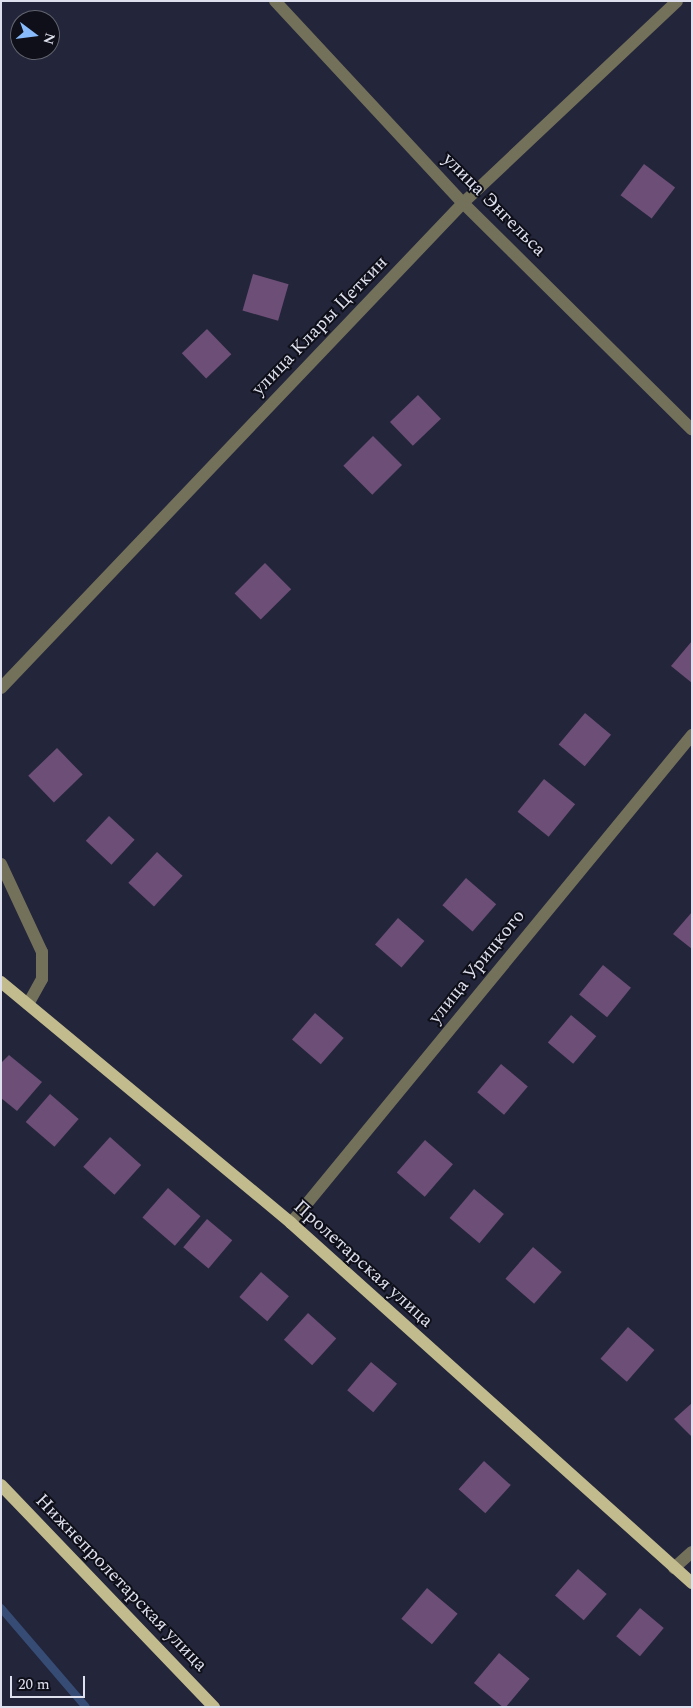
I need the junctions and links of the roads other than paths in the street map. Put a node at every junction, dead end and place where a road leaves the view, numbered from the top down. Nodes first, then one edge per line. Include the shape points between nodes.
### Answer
1 (275, 1) edge
2 (676, 1) edge
3 (463, 203) junction
4 (692, 430) edge
5 (1, 688) edge
6 (692, 735) edge
7 (1, 864) edge
8 (1, 982) edge
9 (28, 1004) junction
10 (291, 1223) junction
11 (1, 1485) edge
12 (692, 1552) edge
13 (674, 1568) junction
14 (692, 1583) edge
15 (214, 1707) edge

1 - 3 street, улица Энгельса
2 - 3 street, улица Клары Цеткин
3 - 4 street, улица Энгельса
3 - 5 street, улица Клары Цеткин
6 - 10 street, улица Урицкого
7 - 9 street via 42,952 42,979
8 - 9 main road, Пролетарская улица
9 - 10 main road, Пролетарская улица
10 - 13 main road, Пролетарская улица
11 - 15 main road, Нижнепролетарская улица
12 - 13 street
13 - 14 main road, Пролетарская улица

